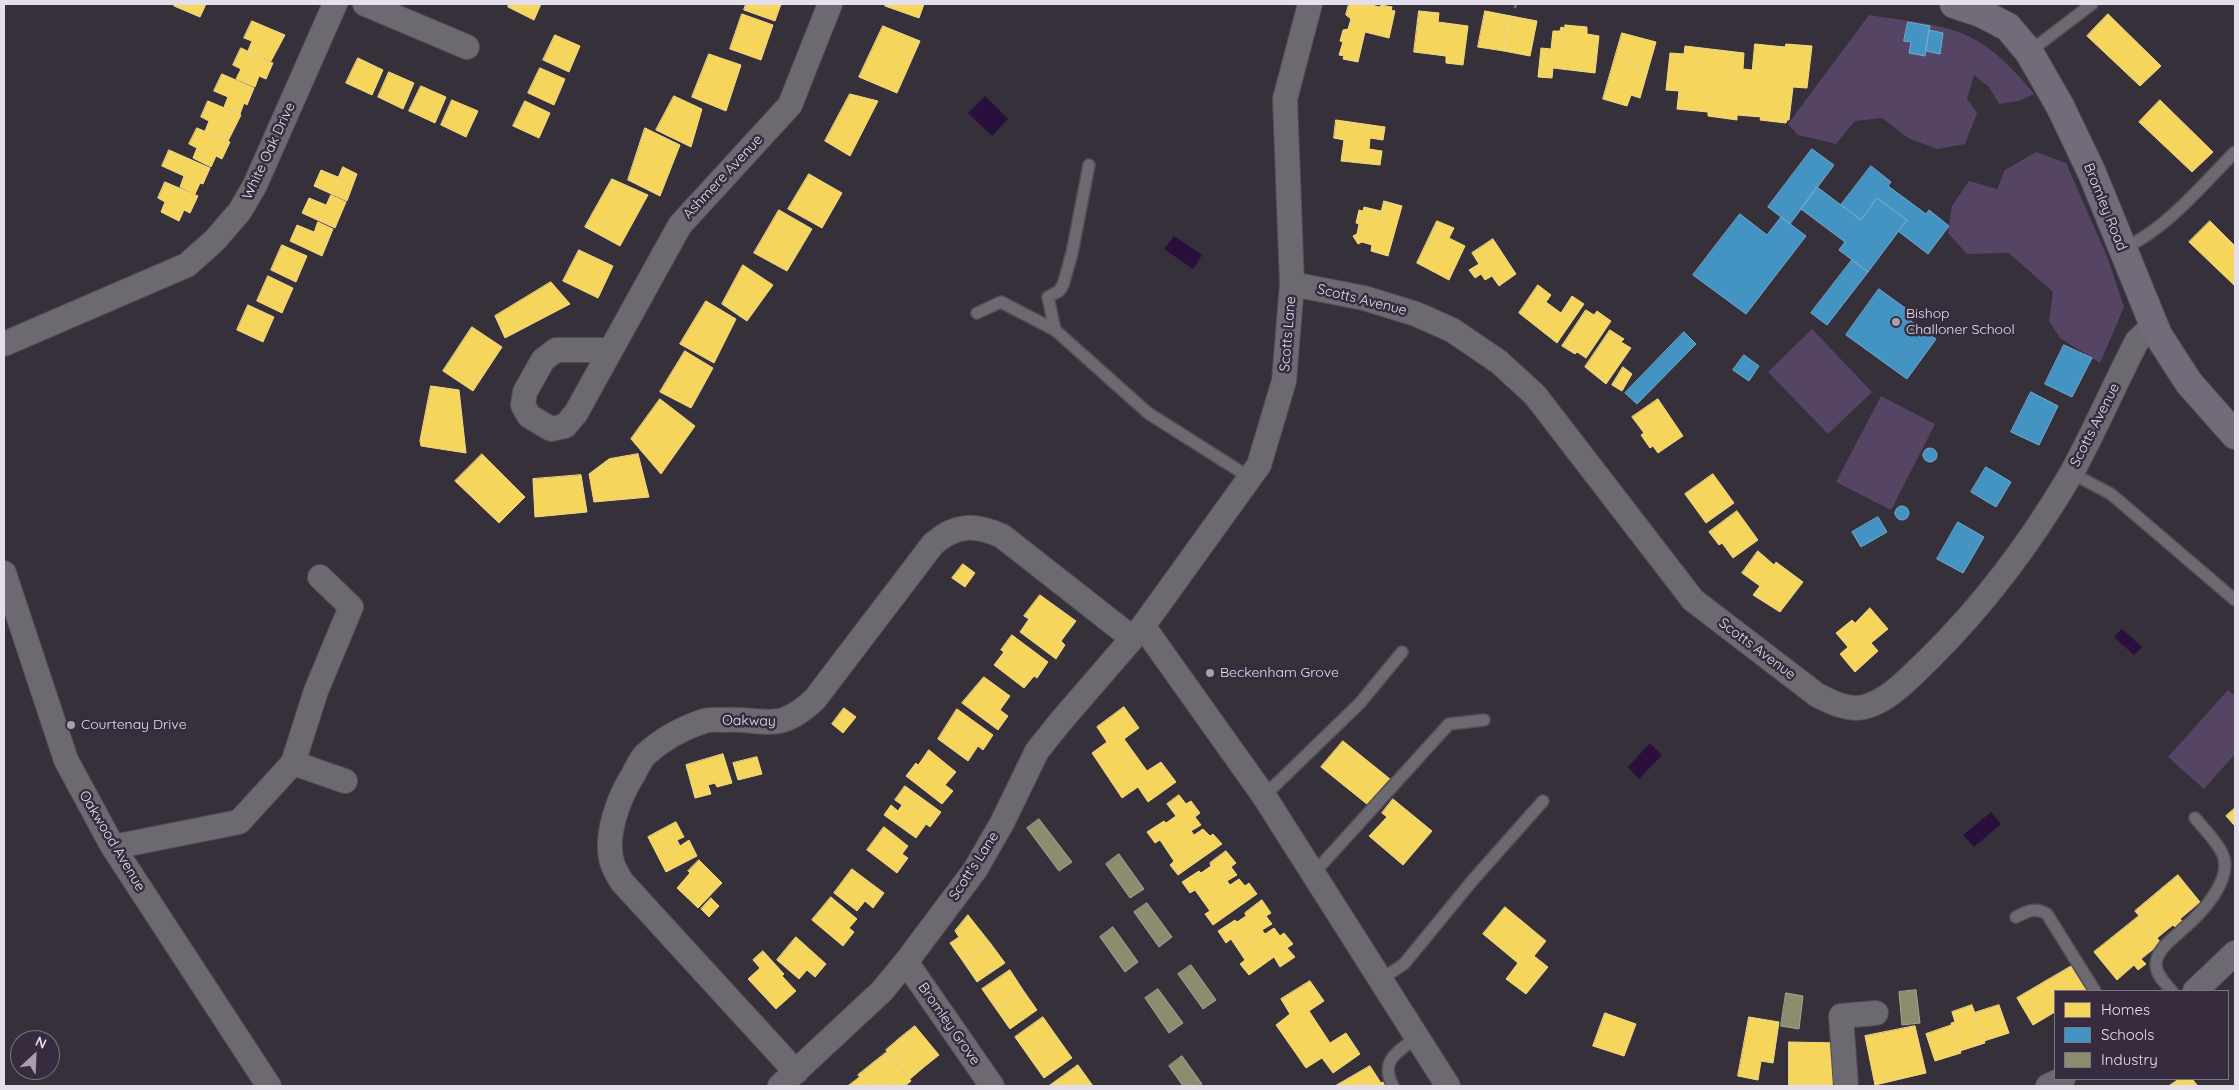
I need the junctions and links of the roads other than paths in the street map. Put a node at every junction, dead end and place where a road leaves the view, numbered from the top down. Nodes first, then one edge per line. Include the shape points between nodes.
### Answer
1 (335, 4) edge
2 (365, 4) edge
3 (830, 4) edge
4 (1310, 4) edge
5 (1954, 4) edge
6 (2092, 4) edge
7 (1979, 8) edge
8 (467, 47) dead end
9 (2029, 52) junction
10 (2235, 152) edge
11 (1088, 165) dead end
12 (2122, 248) junction
13 (1292, 284) junction
14 (977, 313) dead end
15 (2153, 326) junction
16 (1054, 330) junction
17 (4, 344) edge
18 (610, 350) dead end
19 (2235, 435) edge
20 (2071, 473) junction
21 (1249, 477) junction
22 (4, 573) edge
23 (320, 577) dead end
24 (2235, 600) edge
25 (1137, 632) junction
26 (1402, 652) dead end
27 (1484, 720) dead end
28 (293, 762) junction
29 (345, 781) dead end
30 (1264, 796) junction
31 (1542, 801) dead end
32 (2195, 818) dead end
33 (113, 847) junction
34 (1313, 874) junction
35 (2016, 917) dead end
36 (2235, 953) edge
37 (906, 962) junction
38 (1380, 980) junction
39 (2093, 990) edge
40 (2171, 990) edge
41 (2196, 990) edge
42 (1876, 1013) dead end
43 (1417, 1038) junction
44 (788, 1079) edge
45 (2061, 1080) edge
46 (1444, 1085) edge
47 (269, 1086) edge
48 (992, 1086) edge
49 (1393, 1086) edge
50 (1846, 1086) edge
51 (2048, 1086) edge

1 - 17 street, White Oak Drive via 255,185 240,211 215,240 187,264
2 - 8 street
3 - 18 street, Ashmere Avenue via 790,105 680,225
4 - 13 street, Scotts Lane via 1285,99
5 - 7 main road, Bromley Road
6 - 9 lane
7 - 9 main road, Bromley Road via 2008,27
9 - 12 main road, Bromley Road via 2076,139
10 - 12 lane via 2163,223 2139,242
11 - 16 lane via 1063,285 1048,297
12 - 15 main road, Bromley Road
13 - 20 street, Scotts Avenue via 1364,298 1416,314 1452,330 1499,362 1535,395 1693,600 1817,695 1844,706 1863,707 1881,700 1960,629 2031,537
13 - 21 street, Scotts Lane via 1284,381 1259,465
14 - 16 lane via 1001,302
15 - 19 main road, Bromley Road via 2178,368
15 - 20 street, Scotts Avenue via 2137,341
16 - 21 lane via 1148,413
20 - 24 lane via 2111,494
21 - 25 street, Scotts Lane
22 - 33 street, Oakwood Avenue via 66,760
23 - 28 street via 351,607 316,691
25 - 30 street
25 - 37 street, Scott's Lane via 1037,751 975,870
25 - 44 street, Oakway via 1002,536 983,528 966,527 947,532 933,544 815,699 800,713 785,721 767,723 706,720 670,736 644,756 624,788 614,815 612,864 622,882
26 - 30 lane via 1360,703
27 - 34 lane via 1449,724
28 - 29 street
28 - 33 street via 239,822
30 - 34 street
31 - 38 lane via 1404,964
32 - 40 lane via 2223,856 2225,868 2211,899 2157,957 2159,975
33 - 47 street, Oakwood Avenue
34 - 38 street
35 - 39 lane via 2033,909 2048,914
36 - 41 street
37 - 44 street, Scott's Lane via 882,990
37 - 48 street, Bromley Grove
38 - 43 street
42 - 50 street via 1841,1016
43 - 46 street
43 - 49 lane via 1398,1052 1388,1065
45 - 51 street

